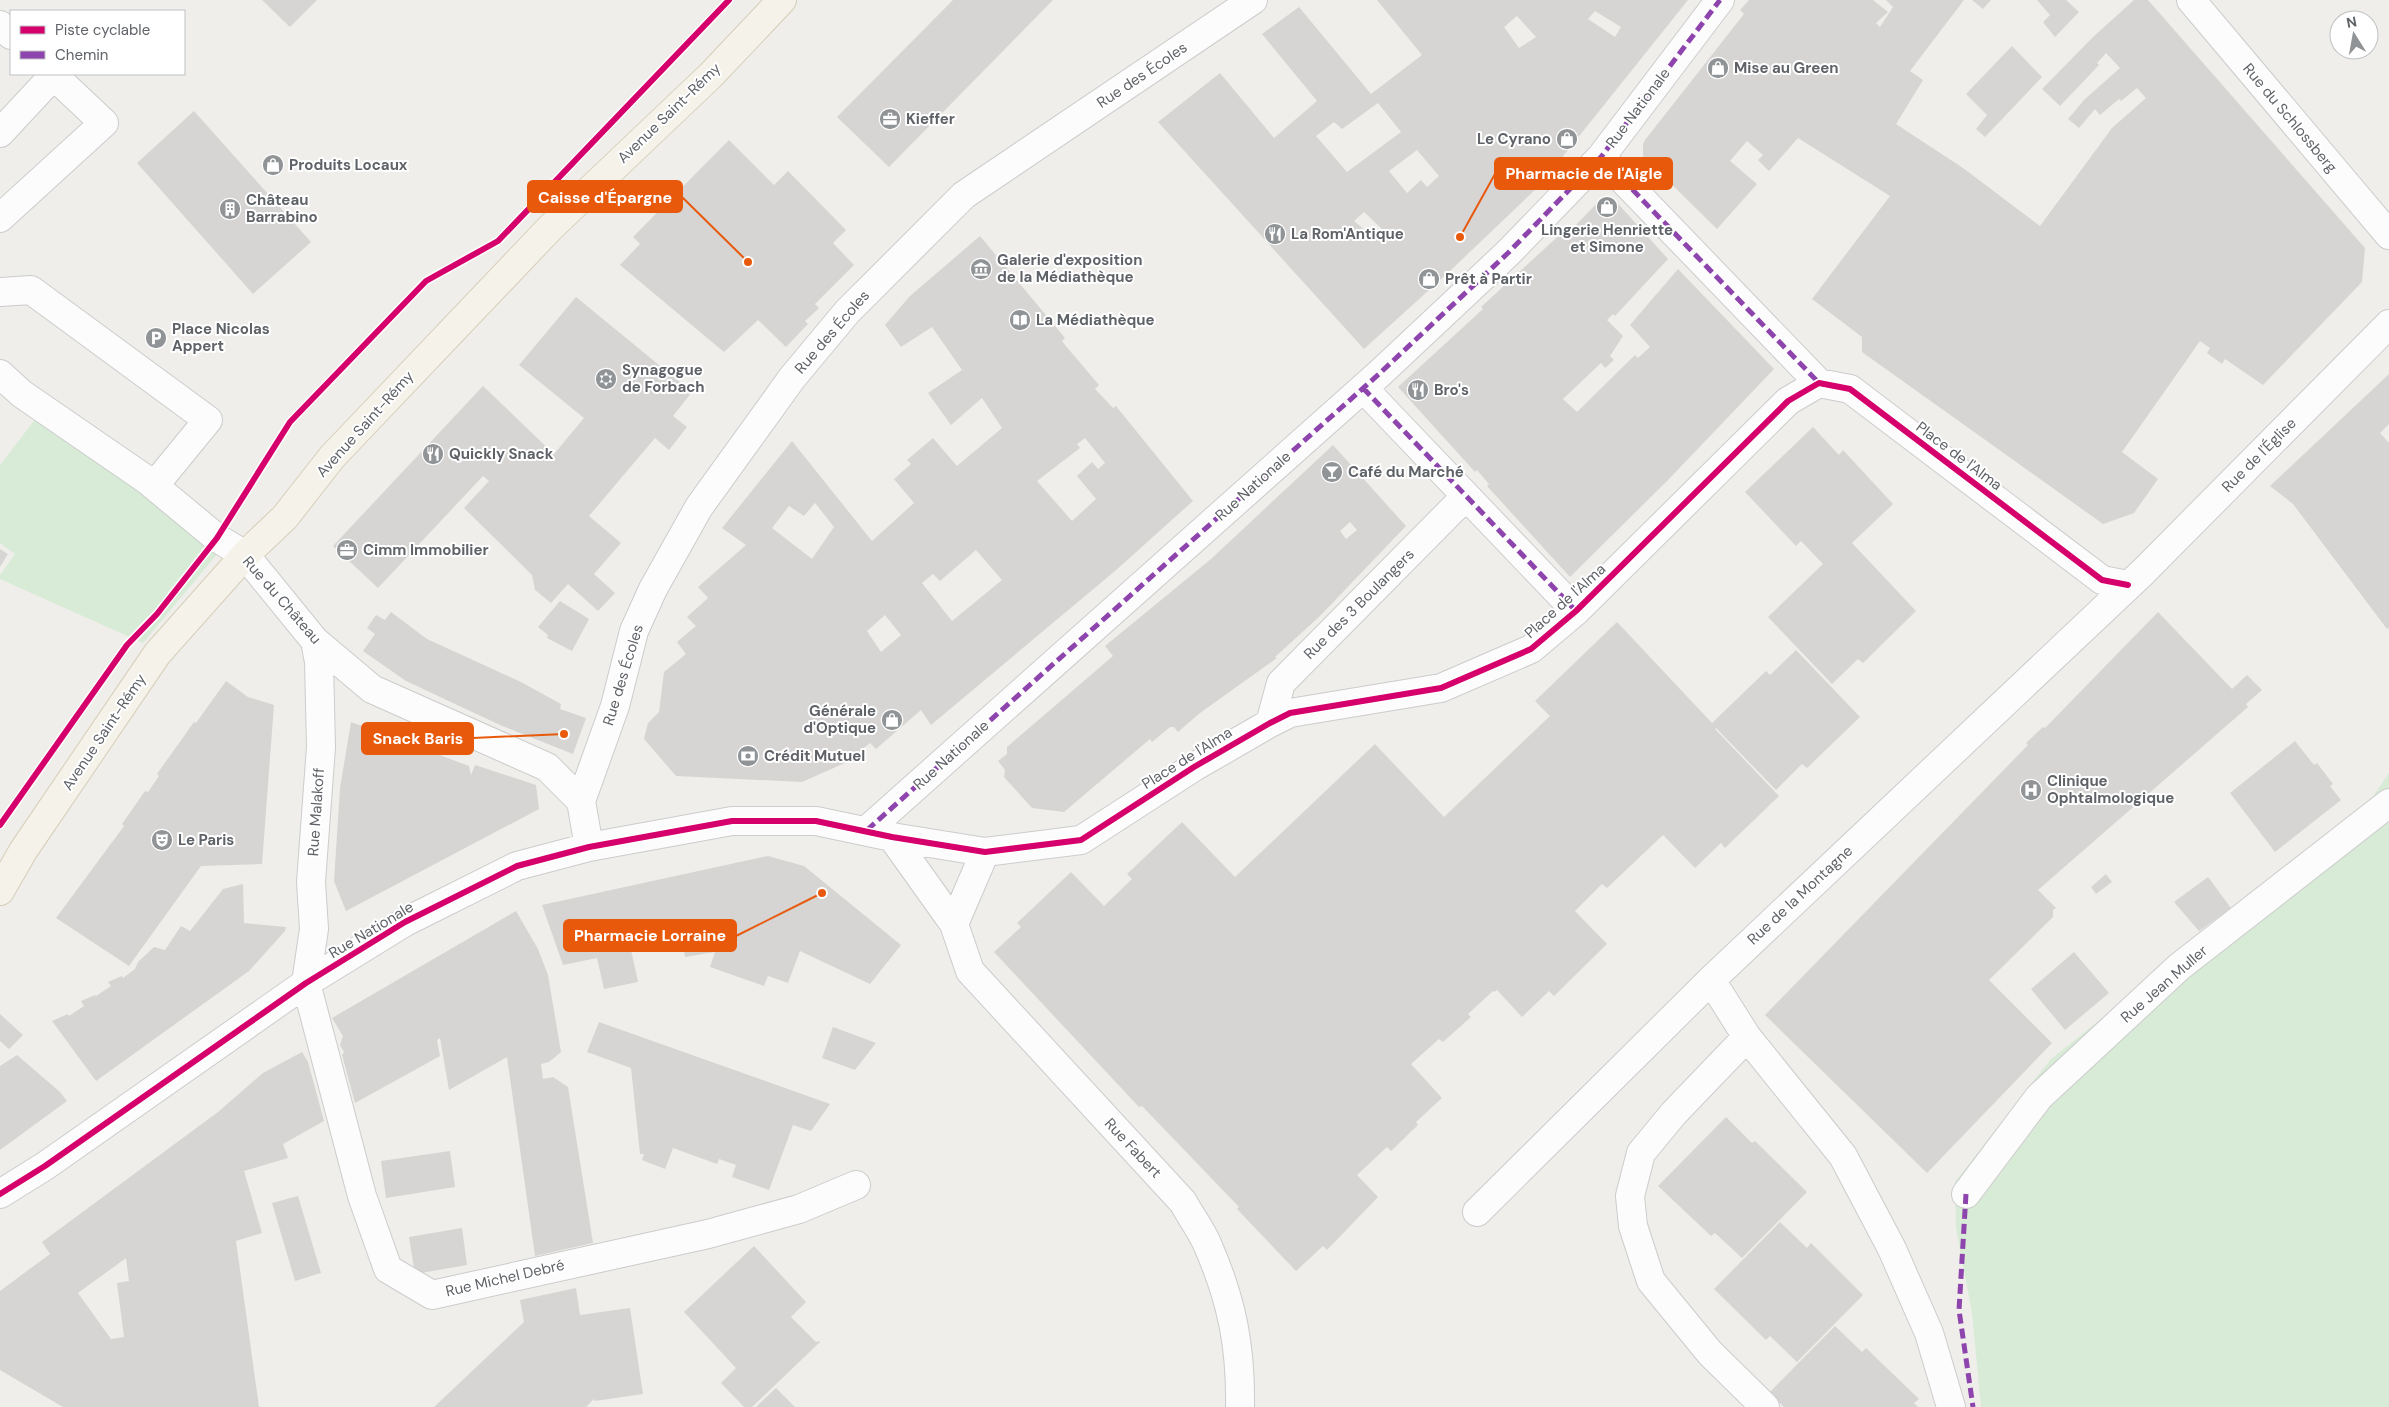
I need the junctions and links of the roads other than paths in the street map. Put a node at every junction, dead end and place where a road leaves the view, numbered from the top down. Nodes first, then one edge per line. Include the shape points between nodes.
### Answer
1 (782, 0) edge
2 (1253, 0) edge
3 (1720, 0) edge
4 (2191, 0) edge
5 (0, 24) edge
6 (10, 34) edge
7 (10, 36) edge
8 (0, 46) edge
9 (52, 75) edge
10 (54, 75) edge
11 (0, 132) edge
12 (1600, 157) junction
13 (0, 218) edge
14 (2389, 235) edge
15 (0, 292) edge
16 (2389, 324) edge
17 (0, 374) edge
18 (1820, 383) junction
19 (1363, 388) junction
20 (154, 486) junction
21 (1466, 496) junction
22 (245, 555) junction
23 (2128, 584) junction
24 (1576, 611) junction
25 (315, 641) junction
26 (1270, 723) junction
27 (581, 801) junction
28 (2389, 803) edge
29 (879, 834) junction
30 (589, 847) junction
31 (985, 852) junction
32 (0, 890) edge
33 (954, 924) junction
34 (1711, 980) junction
35 (306, 983) junction
36 (1747, 1037) junction
37 (856, 1184) dead end
38 (0, 1194) edge
39 (1966, 1194) dead end
40 (1477, 1212) dead end
41 (1240, 1407) edge
42 (1765, 1407) edge
43 (1951, 1407) edge

1 - 22 main road, Avenue Saint-Rémy via 711,74 551,227 332,457 285,518
2 - 27 street, Rue des Écoles via 964,195 847,312 792,378 699,507 653,588 634,631 615,706
3 - 12 street, Rue Nationale
4 - 14 street, Rue du Schlossberg
5 - 6 street
7 - 8 street
9 - 11 street
10 - 13 street via 104,123
12 - 18 street
12 - 19 street, Rue Nationale via 1508,253
15 - 20 street via 31,290 208,420
16 - 23 street, Rue de l'Église
17 - 20 street, Rue du Château via 22,394
18 - 23 street, Place de l'Alma via 1850,389 2102,580
18 - 24 street, Place de l'Alma via 1788,401
19 - 21 street
19 - 29 street, Rue Nationale
20 - 22 street, Rue du Château via 217,538
21 - 24 street
21 - 26 street, Rue des 3 Boulangers via 1281,683
22 - 25 street, Rue du Château
22 - 32 main road, Avenue Saint-Rémy via 156,654
23 - 34 street, Rue de la Montagne
24 - 26 street, Place de l'Alma via 1531,649 1441,688 1290,714
25 - 27 street, Rue du Château via 372,689 547,767
25 - 35 street, Rue Malakoff via 319,662 321,747 311,882 314,929
26 - 31 street, Place de l'Alma via 1194,767 1081,840
27 - 30 street
28 - 39 street, Rue Jean Muller via 2179,967 2039,1097
29 - 30 street, Rue Nationale via 816,821 732,821
29 - 31 street, Place de l'Alma
29 - 33 street, Rue Fabert via 924,883
30 - 35 street, Rue Nationale via 517,866 405,922
31 - 33 street
33 - 41 street, Rue Fabert via 970,971 1183,1202 1208,1244 1230,1307 1240,1366
34 - 36 street
34 - 40 street, Rue de la Montagne
35 - 37 street, Rue Michel Debré via 362,1196 388,1269 432,1296 708,1234 799,1209
35 - 38 street, Rue Nationale
36 - 42 street via 1674,1113 1642,1153 1630,1196 1633,1226 1651,1281 1710,1353
36 - 43 street via 1843,1156 1892,1249 1929,1333

